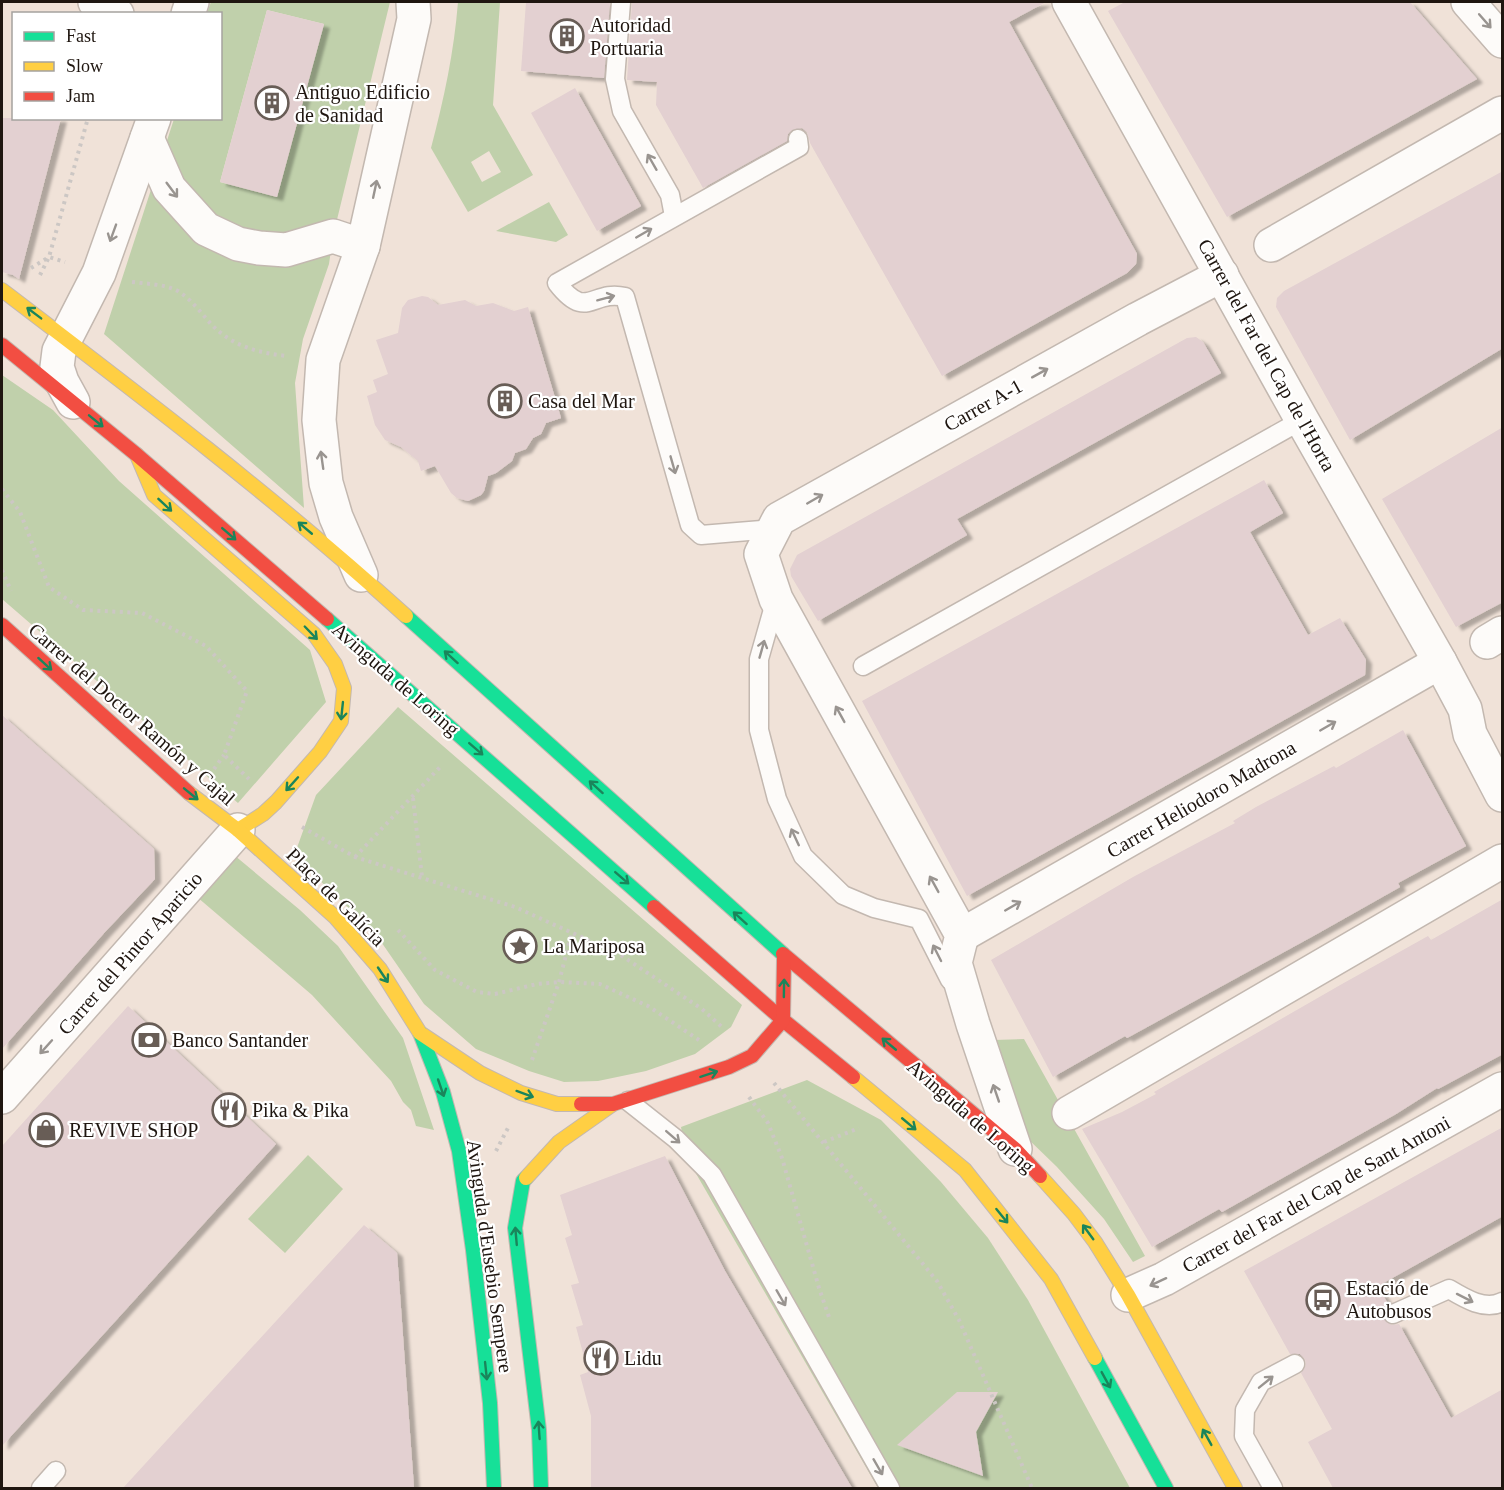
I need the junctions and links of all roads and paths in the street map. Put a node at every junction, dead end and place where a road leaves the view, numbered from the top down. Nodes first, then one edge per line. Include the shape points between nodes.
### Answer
1 (95, 2) edge
2 (413, 2) edge
3 (621, 2) edge
4 (1069, 2) edge
5 (1468, 2) edge
6 (113, 12) edge
7 (1503, 41) edge
8 (1503, 113) edge
9 (87, 120) edge
10 (151, 128) edge
11 (798, 139) dead end
12 (674, 216) junction
13 (1271, 245) dead end
14 (363, 246) junction
15 (49, 257) dead end
16 (1222, 275) junction
17 (125, 281) dead end
18 (2, 290) edge
19 (65, 337) junction
20 (2, 345) edge
21 (323, 360) junction
22 (73, 402) junction
23 (1302, 420) junction
24 (137, 455) junction
25 (2, 489) edge
26 (768, 541) junction
27 (2, 570) edge
28 (361, 575) junction
29 (12, 593) dead end
30 (776, 599) junction
31 (2, 626) edge
32 (1440, 662) junction
33 (863, 666) dead end
34 (1465, 709) junction
35 (1503, 759) edge
36 (205, 762) dead end
37 (444, 763) dead end
38 (222, 777) dead end
39 (251, 780) dead end
40 (1503, 795) edge
41 (413, 797) junction
42 (254, 832) junction
43 (355, 857) dead end
44 (1503, 861) edge
45 (422, 878) dead end
46 (395, 927) dead end
47 (572, 932) dead end
48 (962, 936) junction
49 (784, 957) junction
50 (559, 982) junction
51 (783, 1020) junction
52 (973, 1024) junction
53 (420, 1033) junction
54 (729, 1067) junction
55 (529, 1071) dead end
56 (1503, 1089) edge
57 (2, 1097) edge
58 (620, 1102) junction
59 (1069, 1113) dead end
60 (513, 1117) dead end
61 (862, 1127) dead end
62 (824, 1142) dead end
63 (1015, 1149) junction
64 (493, 1156) dead end
65 (1128, 1295) junction
66 (1503, 1302) edge
67 (1393, 1314) dead end
68 (830, 1322) dead end
69 (1295, 1364) dead end
70 (56, 1471) dead end
71 (41, 1488) edge
72 (494, 1488) edge
73 (541, 1488) edge
74 (890, 1488) edge
75 (1166, 1488) edge
76 (1235, 1488) edge
77 (1273, 1488) edge

1 - 6 street
14 -> 2 street via 414,19
12 -> 3 lane via 670,195 621,111 615,79
4 - 16 street, Carrer del Far del Cap de l'Horta
5 -> 7 street
8 - 13 street
9 - 15 path
10 -> 14 street via 169,188 206,229 238,244 259,248 286,250 333,236
10 -> 19 street via 99,273
11 - 12 lane via 799,147
12 - 26 lane via 556,283 568,298 587,304 612,294 625,297 690,525 701,535
14 - 21 street
16 - 23 street, Carrer del Far del Cap de l'Horta
26 -> 16 street, Carrer A-1 via 779,519
17 - 21 path via 163,285 179,292 235,343 255,351
19 -> 18 main road, Avinguda de Loring
19 - 22 street via 57,367
28 -> 19 main road, Avinguda de Loring via 175,421
20 - 22 main road, Avinguda de Loring
28 -> 21 street via 336,518 326,483 319,420
22 -> 24 main road, Avinguda de Loring
23 - 32 street, Carrer del Far del Cap de l'Horta
23 - 33 lane
24 -> 42 main road, Carrer del Pintor Aparicio via 154,495 314,634 335,664 344,688 340,721 320,752
24 -> 51 main road, Avinguda de Loring
25 - 39 path via 20,512 49,587 83,610 142,612 206,646 247,691 224,756
26 - 30 street
27 - 29 path
49 -> 28 main road, Avinguda de Loring
48 -> 30 street
52 -> 30 lane via 919,919 874,908 843,895 803,856 777,799 759,730 759,659
31 -> 42 main road, Carrer del Doctor Ramón y Cajal via 189,793
32 - 34 street, Carrer del Far del Cap de l'Horta
48 -> 32 street, Carrer Heliodoro Madrona
34 - 35 street, Carrer del Far del Cap de l'Horta via 1483,724
34 - 40 street, Carrer del Far del Cap de l'Horta via 1470,734
36 - 38 path
37 - 41 path
41 - 43 path
41 - 45 path
42 -> 53 main road, Plaça de Galícia via 380,969
42 -> 57 street, Carrer del Pintor Aparicio
44 - 59 street
46 - 50 path via 435,970 477,992 495,994
47 - 50 path
48 - 52 street via 955,963
51 -> 49 main road
63 -> 49 main road, Avinguda de Loring
50 - 54 path via 600,984 648,1006 698,1039
50 - 55 path
51 - 54 main road via 752,1056
51 -> 75 main road, Avinguda de Loring via 965,1170 1051,1279
63 -> 52 street
53 -> 58 main road, Plaça de Galícia via 480,1073 521,1093 557,1104
53 -> 72 main road, Avinguda d'Eusebio Sempere via 443,1092 459,1151 490,1403
58 -> 54 main road
54 - 68 path via 768,1123 782,1158
56 -> 65 street, Carrer del Far del Cap de Sant Antoni via 1174,1274
73 -> 58 main road, Avinguda d'Eusebio Sempere via 539,1430 515,1228 523,1181 559,1142
58 -> 74 lane via 676,1139 712,1175
60 - 64 path
61 - 62 path
65 -> 63 main road, Avinguda de Loring via 1074,1214
76 -> 65 main road, Avinguda de Loring
67 -> 66 lane via 1449,1289 1470,1302
77 -> 69 lane via 1244,1436 1245,1410 1262,1382
70 - 71 lane

